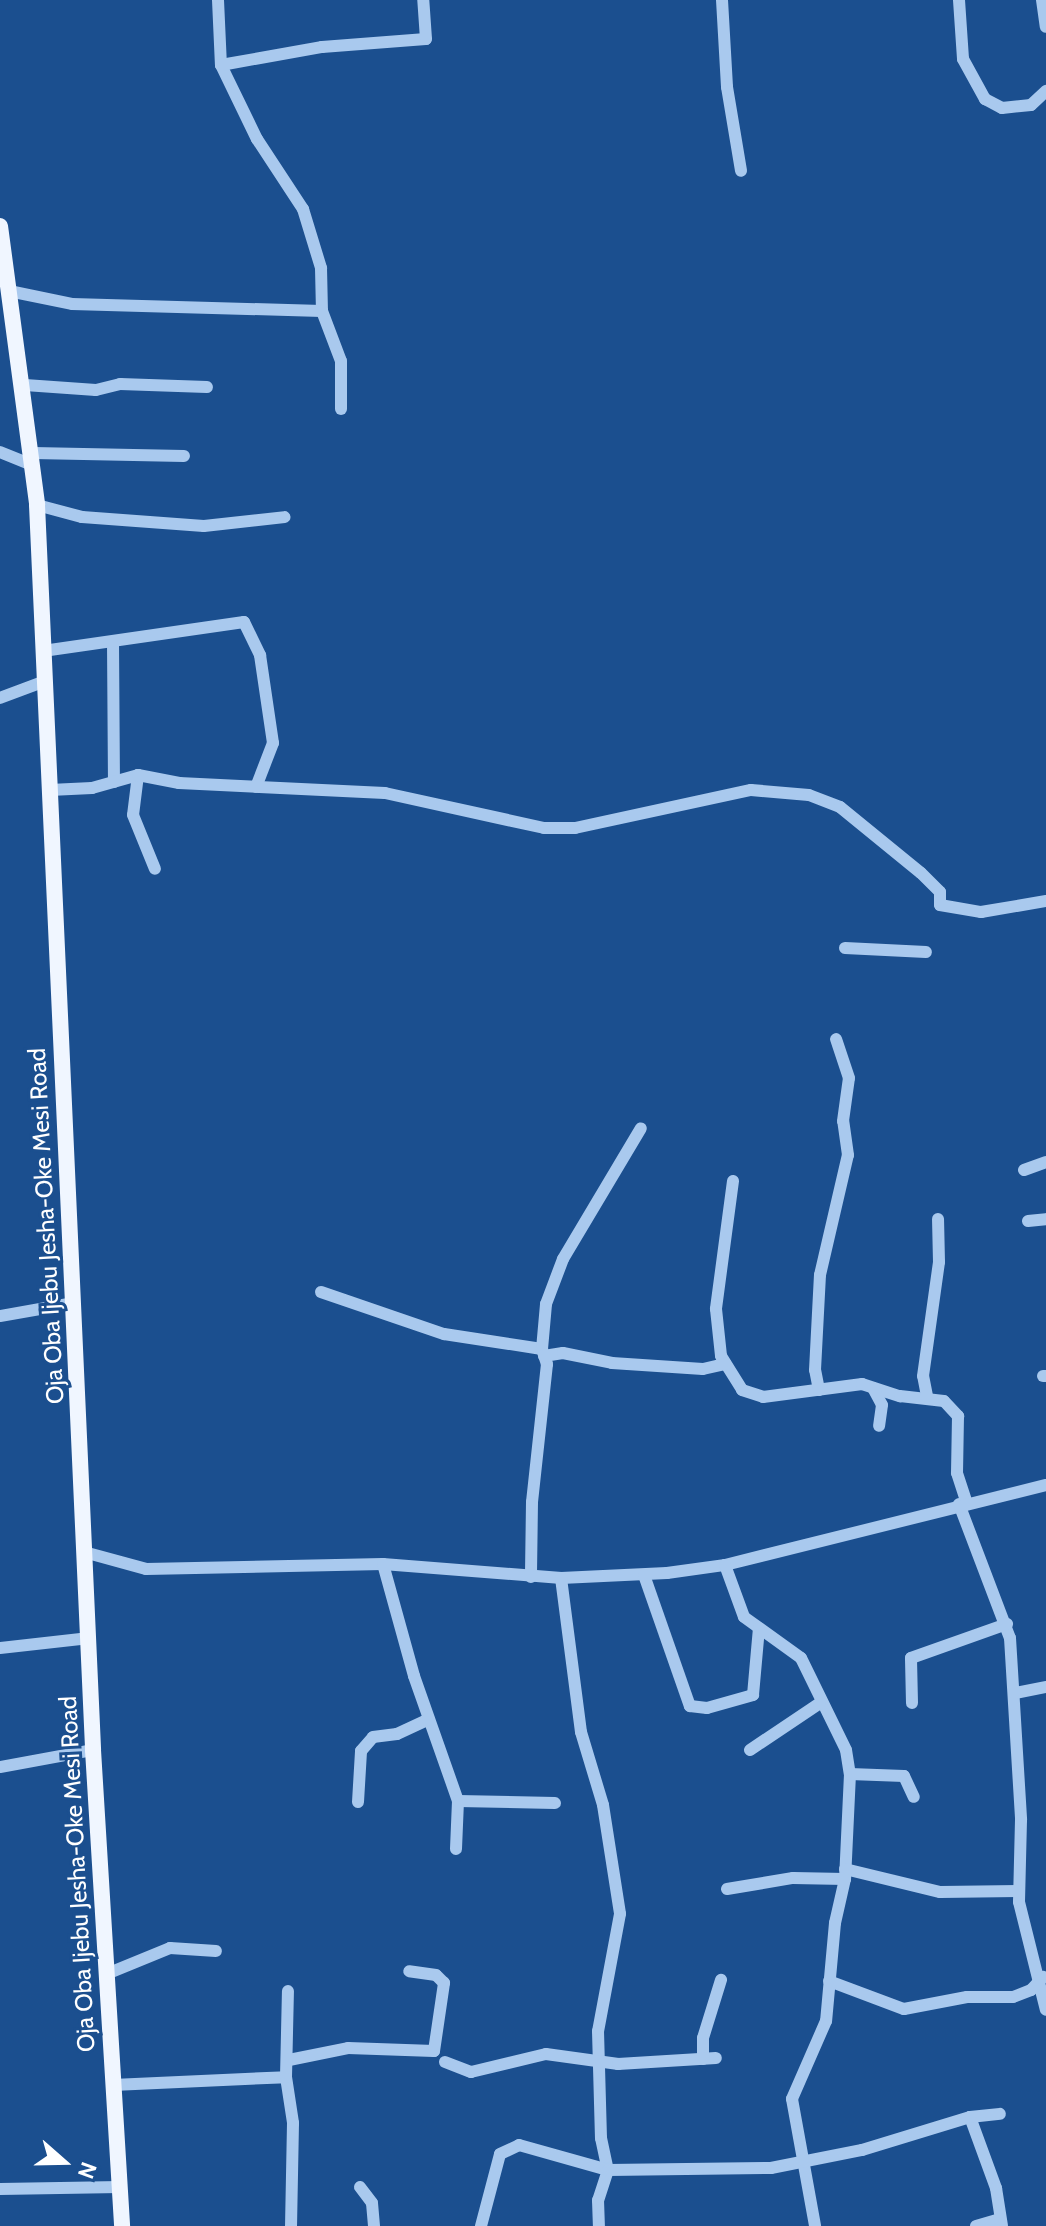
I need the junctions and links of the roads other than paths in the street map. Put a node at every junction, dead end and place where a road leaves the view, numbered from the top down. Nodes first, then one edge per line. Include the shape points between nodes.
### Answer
1 (218, 0) edge
2 (423, 0) edge
3 (722, 0) edge
4 (959, 0) edge
5 (1042, 0) edge
6 (1046, 27) edge
7 (221, 65) junction
8 (1046, 91) edge
9 (741, 171) dead end
10 (0, 226) edge
11 (9, 291) junction
12 (322, 311) junction
13 (25, 385) junction
14 (207, 387) dead end
15 (341, 409) dead end
16 (0, 452) edge
17 (184, 456) dead end
18 (33, 459) junction
19 (37, 505) junction
20 (285, 517) dead end
21 (113, 643) junction
22 (43, 651) junction
23 (45, 681) junction
24 (0, 698) edge
25 (138, 775) junction
26 (114, 782) junction
27 (256, 787) junction
28 (50, 790) junction
29 (155, 869) dead end
30 (1046, 901) edge
31 (845, 948) dead end
32 (926, 952) dead end
33 (836, 1039) dead end
34 (641, 1128) dead end
35 (1046, 1162) edge
36 (1024, 1170) dead end
37 (733, 1181) dead end
38 (938, 1219) dead end
39 (1046, 1219) edge
40 (1028, 1221) dead end
41 (321, 1292) dead end
42 (74, 1303) junction
43 (0, 1316) edge
44 (543, 1353) junction
45 (725, 1364) junction
46 (873, 1388) junction
47 (819, 1390) junction
48 (900, 1396) junction
49 (927, 1396) junction
50 (882, 1405) junction
51 (879, 1426) dead end
52 (1046, 1485) edge
53 (963, 1503) junction
54 (84, 1552) junction
55 (383, 1564) junction
56 (725, 1565) junction
57 (644, 1575) junction
58 (531, 1577) junction
59 (561, 1578) junction
60 (1007, 1624) junction
61 (759, 1628) junction
62 (89, 1638) junction
63 (0, 1648) edge
64 (1046, 1687) edge
65 (1014, 1692) junction
66 (820, 1703) junction
67 (912, 1703) dead end
68 (429, 1719) junction
69 (93, 1750) junction
70 (750, 1750) dead end
71 (0, 1767) edge
72 (850, 1774) junction
73 (914, 1797) dead end
74 (458, 1801) junction
75 (358, 1802) dead end
76 (555, 1803) dead end
77 (1015, 1813) dead end
78 (456, 1849) dead end
79 (845, 1874) junction
80 (727, 1889) dead end
81 (1018, 1891) junction
82 (216, 1951) dead end
83 (409, 1971) dead end
84 (109, 1973) junction
85 (1044, 1976) edge
86 (721, 1980) dead end
87 (829, 1981) junction
88 (288, 1991) dead end
89 (1046, 2010) edge
90 (289, 2060) junction
91 (598, 2061) junction
92 (445, 2062) dead end
93 (286, 2077) junction
94 (113, 2085) junction
95 (1000, 2114) dead end
96 (970, 2117) junction
97 (803, 2161) junction
98 (608, 2170) junction
99 (120, 2187) junction
100 (360, 2187) dead end
101 (0, 2189) edge
102 (1001, 2223) edge
103 (122, 2226) edge
104 (291, 2226) edge
105 (374, 2226) edge
106 (481, 2226) edge
107 (599, 2226) edge
108 (815, 2226) edge
109 (976, 2226) edge

1 - 7 street
2 - 7 street via 426,39 322,47
3 - 9 street via 727,87
4 - 8 street via 963,59 985,99 1002,108 1031,105
5 - 6 street
7 - 12 street via 257,139 303,209 321,268
10 - 11 main road, Oja Oba Ijebu Jesha-Oke Mesi Road
11 - 12 street via 72,304
11 - 13 main road, Oja Oba Ijebu Jesha-Oke Mesi Road
12 - 15 street via 341,361
13 - 14 street via 96,390 120,384
13 - 18 main road, Oja Oba Ijebu Jesha-Oke Mesi Road
16 - 18 street
17 - 18 street
18 - 19 main road, Oja Oba Ijebu Jesha-Oke Mesi Road
19 - 20 street via 82,517 204,526
19 - 22 main road, Oja Oba Ijebu Jesha-Oke Mesi Road
21 - 22 street
21 - 26 street
21 - 27 street via 241,621 247,625 260,655 273,743
22 - 23 main road, Oja Oba Ijebu Jesha-Oke Mesi Road
23 - 24 street
23 - 28 main road, Oja Oba Ijebu Jesha-Oke Mesi Road
25 - 26 street
25 - 27 street
25 - 29 street via 133,815
26 - 28 street
27 - 30 street via 385,793 544,828 575,828 751,790 809,795 840,807 921,873 940,892 940,905 981,912
28 - 42 main road, Oja Oba Ijebu Jesha-Oke Mesi Road
31 - 32 street
33 - 47 street via 849,1078 843,1121 848,1155 820,1275 815,1370
34 - 44 street via 563,1259 546,1304
35 - 36 street
37 - 45 street via 716,1309
38 - 49 street via 939,1262 923,1376
39 - 40 street
41 - 44 street via 444,1334
42 - 43 street
42 - 54 main road, Oja Oba Ijebu Jesha-Oke Mesi Road
44 - 45 street via 703,1369
44 - 58 street
45 - 47 street via 742,1390 753,1396
46 - 47 street via 845,1385
46 - 48 street
46 - 50 street
48 - 49 street
48 - 50 street
49 - 53 street via 951,1404 958,1416 957,1473
50 - 51 street
52 - 53 street
53 - 56 street
53 - 60 street
54 - 55 street via 146,1569
54 - 62 main road, Oja Oba Ijebu Jesha-Oke Mesi Road
55 - 58 street
55 - 68 street
56 - 57 street
56 - 61 street via 744,1617
57 - 59 street
57 - 61 street via 690,1706 707,1708 753,1695
58 - 59 street
59 - 91 street via 581,1732 603,1805 620,1914 603,1990
60 - 65 street
60 - 67 street via 911,1658
61 - 66 street via 794,1649
62 - 63 street
62 - 69 main road, Oja Oba Ijebu Jesha-Oke Mesi Road
64 - 65 street
65 - 77 street via 1007,1750
65 - 81 street via 1012,1740 1022,1869
66 - 70 street
66 - 72 street via 846,1750
68 - 74 street
68 - 75 street via 397,1734 373,1737 361,1751
69 - 71 street
69 - 84 main road, Oja Oba Ijebu Jesha-Oke Mesi Road
72 - 73 street via 904,1776
72 - 79 street
74 - 76 street
74 - 78 street
79 - 80 street
79 - 81 street via 940,1892
79 - 87 street
81 - 85 street via 1020,1914
82 - 84 street via 170,1948
83 - 90 street via 436,1975 444,1983 434,2051 348,2048
84 - 94 main road, Oja Oba Ijebu Jesha-Oke Mesi Road
85 - 87 street via 1031,1990 1013,1997 967,1997 904,2009
85 - 89 street
86 - 91 street via 703,2038 709,2058
87 - 97 street via 826,2021 811,2066 793,2093
88 - 90 street
90 - 93 street
91 - 92 street via 546,2054 471,2072
91 - 98 street via 601,2138
93 - 94 street
93 - 104 street via 293,2123
94 - 99 main road, Oja Oba Ijebu Jesha-Oke Mesi Road
95 - 96 street
96 - 97 street
96 - 102 street via 996,2188
97 - 98 street via 771,2168
97 - 108 street
98 - 106 street via 519,2145 500,2154
98 - 107 street via 598,2200
99 - 101 street
99 - 103 main road, Oja Oba Ijebu Jesha-Oke Mesi Road
100 - 105 street via 372,2203
102 - 109 street

